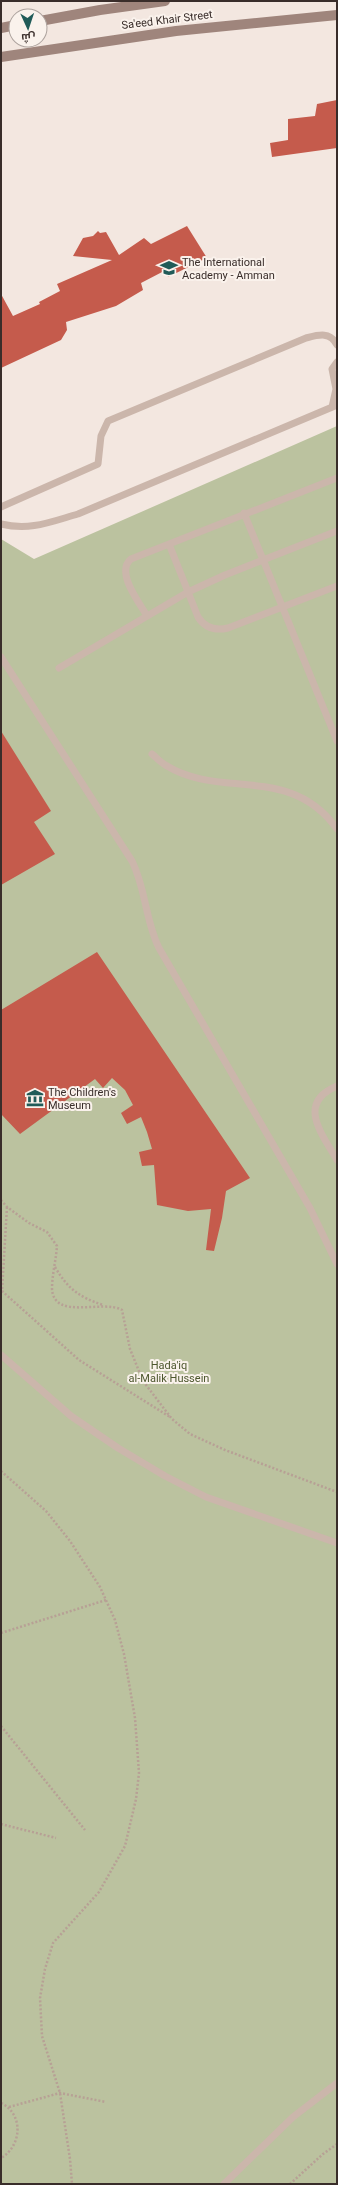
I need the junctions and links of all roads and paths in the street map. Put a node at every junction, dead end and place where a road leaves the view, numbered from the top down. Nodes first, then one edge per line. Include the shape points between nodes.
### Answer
1 (164, 1) edge
2 (337, 15) edge
3 (48, 19) edge
4 (1, 57) edge
5 (337, 345) edge
6 (337, 362) edge
7 (335, 406) edge
8 (337, 478) edge
9 (1, 507) edge
10 (244, 513) junction
11 (1, 524) edge
12 (337, 531) edge
13 (169, 544) junction
14 (264, 561) junction
15 (337, 586) edge
16 (188, 592) junction
17 (282, 607) junction
18 (147, 616) junction
19 (1, 657) edge
20 (59, 668) dead end
21 (337, 741) edge
22 (152, 754) dead end
23 (337, 829) edge
24 (337, 1086) edge
25 (337, 1160) edge
26 (1, 1200) edge
27 (7, 1207) junction
28 (337, 1264) edge
29 (55, 1267) junction
30 (105, 1306) junction
31 (1, 1355) edge
32 (172, 1419) junction
33 (1, 1471) edge
34 (337, 1492) edge
35 (337, 1543) edge
36 (106, 1600) junction
37 (1, 1633) edge
38 (1, 1726) edge
39 (1, 1824) edge
40 (85, 1830) dead end
41 (56, 1838) dead end
42 (337, 2083) edge
43 (60, 2093) junction
44 (106, 2102) dead end
45 (1, 2103) edge
46 (9, 2107) junction
47 (337, 2144) edge
48 (1, 2158) edge
49 (72, 2184) edge
50 (224, 2184) edge
51 (290, 2184) edge

1 - 3 main road, Sa'eed Khair Street
2 - 4 main road, Sa'eed Khair Street via 176,31
5 - 9 lane via 328,335 320,334 306,338 108,422 101,436 98,464
6 - 7 lane via 332,369 336,389
7 - 11 lane via 78,514 33,527 17,528
8 - 10 lane
10 - 13 lane
10 - 14 lane
12 - 14 lane
13 - 16 lane
13 - 18 lane via 131,559 125,566 124,574
14 - 16 lane
14 - 17 lane
15 - 17 lane
16 - 17 lane via 202,622 214,629 228,628
16 - 18 lane
17 - 21 lane
18 - 20 lane
19 - 28 lane via 132,861 142,884 148,919 159,948 310,1208
22 - 23 lane via 167,766 193,776 274,788 300,797 322,812
24 - 25 lane via 322,1094 317,1101 315,1115
26 - 27 path
27 - 29 path via 48,1232 57,1246
27 - 32 path via 2,1291 79,1360
29 - 30 path via 64,1283 75,1293
29 - 30 path via 52,1290 58,1302 74,1309
30 - 32 path via 116,1306 122,1310 130,1349 143,1381
31 - 35 lane via 71,1416 165,1476 206,1497
32 - 34 path via 190,1434 225,1450
33 - 36 path via 46,1511 65,1535
36 - 37 path
36 - 43 path via 115,1620 124,1654 135,1718 139,1773 125,1846 98,1892 53,1943 45,1969 40,1998 42,2036
38 - 40 path
39 - 41 path
42 - 50 lane via 293,2117
43 - 44 path
43 - 46 path
43 - 49 path
45 - 46 path
46 - 48 path via 17,2121 18,2131 9,2154
47 - 51 path via 322,2154

